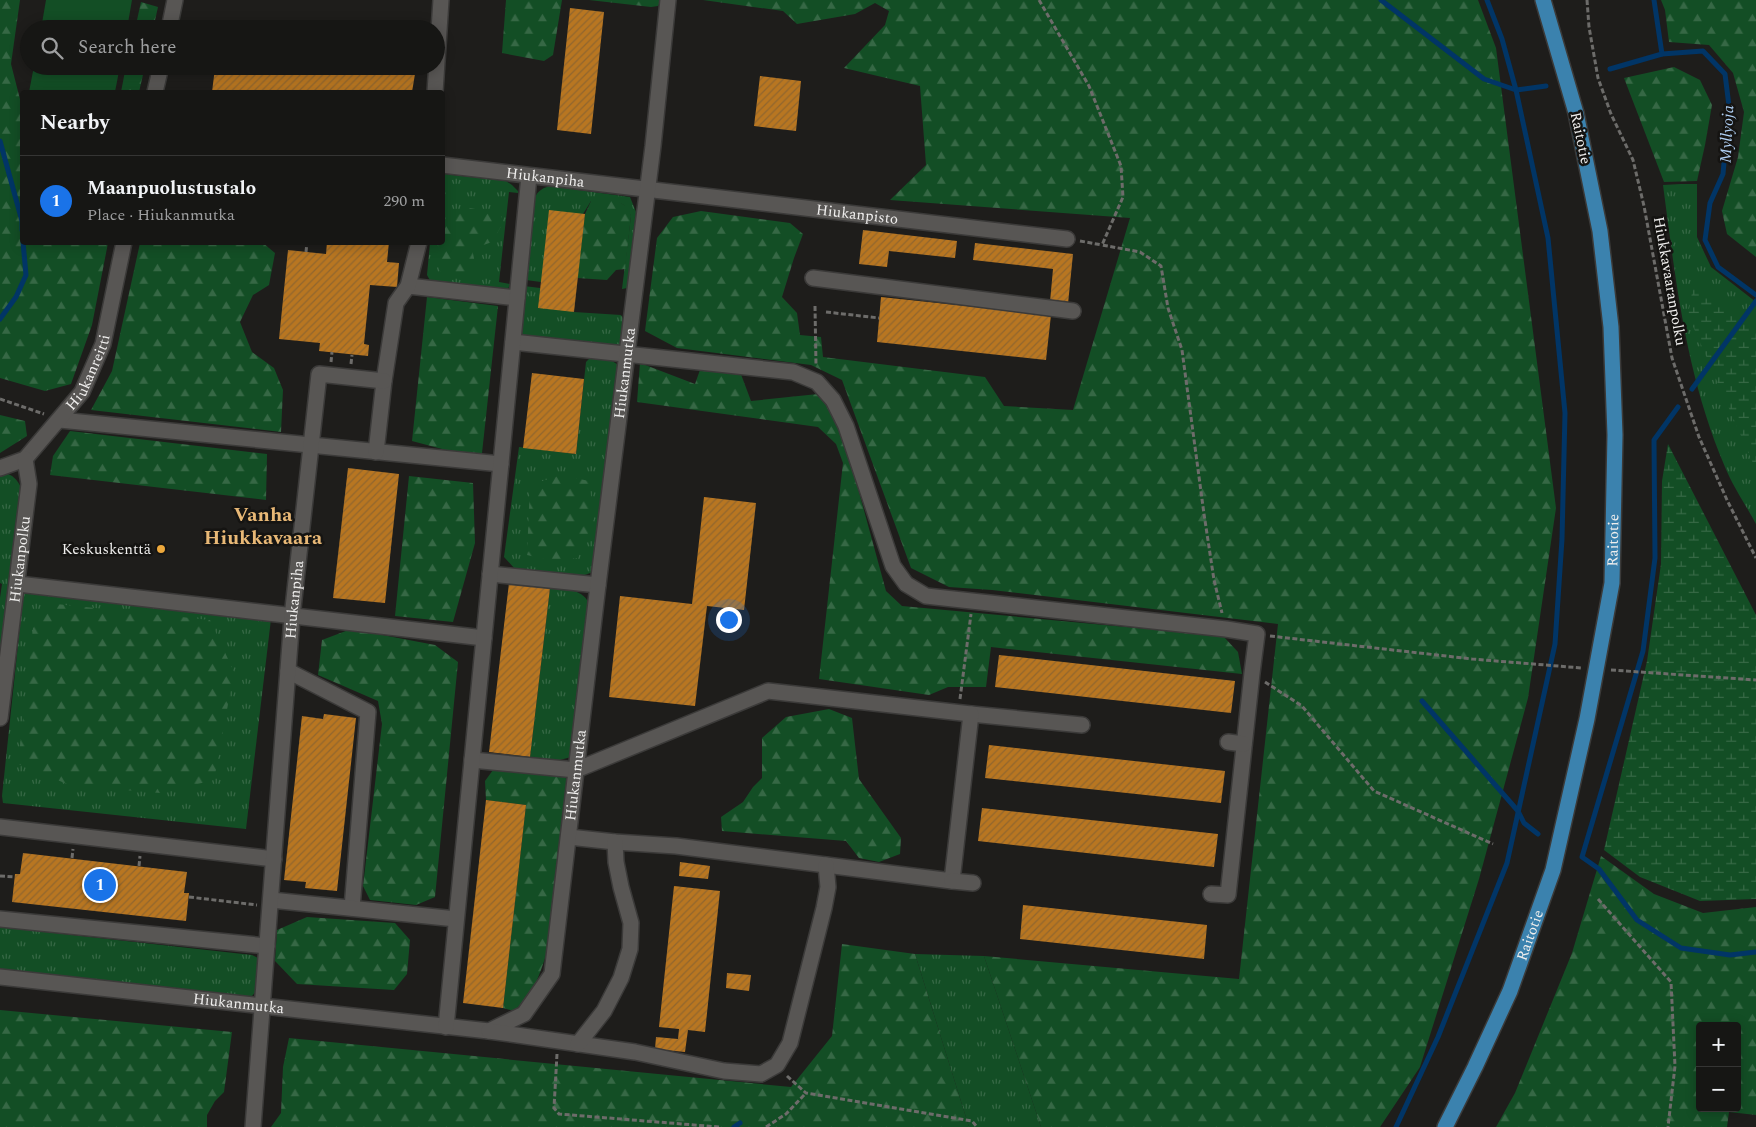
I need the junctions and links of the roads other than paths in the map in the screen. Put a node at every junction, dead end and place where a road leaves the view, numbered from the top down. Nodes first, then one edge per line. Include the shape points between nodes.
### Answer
1 (175, 0) edge
2 (441, 0) edge
3 (668, 0) edge
4 (1543, 0) edge
5 (171, 20) edge
6 (440, 20) edge
7 (159, 75) edge
8 (436, 75) edge
9 (155, 90) edge
10 (435, 90) edge
11 (445, 165) edge
12 (529, 176) junction
13 (647, 190) junction
14 (1073, 240) road end
15 (123, 245) edge
16 (418, 245) edge
17 (813, 278) dead end
18 (408, 286) junction
19 (517, 298) junction
20 (1073, 311) dead end
21 (513, 342) junction
22 (626, 353) junction
23 (384, 381) junction
24 (60, 420) junction
25 (311, 444) junction
26 (376, 452) junction
27 (25, 459) junction
28 (501, 464) junction
29 (0, 468) edge
30 (490, 574) junction
31 (18, 584) junction
32 (598, 585) junction
33 (292, 617) junction
34 (484, 638) junction
35 (288, 671) junction
36 (965, 713) junction
37 (0, 718) edge
38 (1082, 725) dead end
39 (1228, 742) dead end
40 (1244, 744) junction
41 (472, 760) junction
42 (576, 770) junction
43 (0, 827) edge
44 (569, 837) junction
45 (615, 842) junction
46 (274, 859) junction
47 (826, 865) junction
48 (952, 881) junction
49 (973, 883) dead end
50 (1211, 894) dead end
51 (270, 903) junction
52 (352, 908) junction
53 (0, 918) edge
54 (456, 919) junction
55 (267, 946) junction
56 (0, 977) edge
57 (262, 1006) junction
58 (446, 1027) junction
59 (489, 1032) junction
60 (578, 1044) junction
61 (1475, 1068) junction
62 (253, 1127) edge
63 (1445, 1127) edge
64 (1452, 1127) edge

1 - 5 street
2 - 6 street
3 - 13 street, Hiukanmutka
4 - 61 main road, Raitotie via 1576,114 1600,231 1611,327 1615,434 1612,583 1587,719 1553,870 1510,990
7 - 9 street
8 - 10 street
11 - 12 street, Hiukanpiha
12 - 13 street, Hiukanpiha
12 - 19 street
13 - 14 street, Hiukanpisto
13 - 22 street, Hiukanmutka
15 - 24 street, Hiukanreitti via 103,344 82,392
16 - 18 street
17 - 20 street
18 - 19 street
18 - 23 street via 396,303
19 - 21 street
21 - 22 street
21 - 28 street
22 - 32 street, Hiukanmutka
22 - 40 street via 793,372 817,382 834,400 846,426 893,566 906,584 926,596 1257,634
23 - 25 street, Hiukanpiha via 319,374
23 - 26 street
24 - 25 street
24 - 27 street, Hiukanreitti
25 - 26 street
25 - 33 street, Hiukanpiha
26 - 28 street
27 - 29 street, Hiukanreitti
27 - 31 street, Hiukanpolku via 29,484
28 - 30 street
30 - 32 street
30 - 34 street
31 - 33 street
31 - 37 street, Hiukanpolku
32 - 42 street, Hiukanmutka
33 - 34 street
33 - 35 street, Hiukanpiha
34 - 41 street
35 - 46 street, Hiukanpiha
35 - 52 street via 368,712
36 - 38 street
36 - 42 street via 768,691
36 - 48 street
39 - 40 street
40 - 50 street via 1228,895
41 - 42 street
41 - 54 street
42 - 44 street, Hiukanmutka
43 - 46 street
44 - 45 street
44 - 59 street, Hiukanmutka via 552,974 524,1014
45 - 47 street via 676,846
45 - 60 street via 621,887 631,922 630,949 621,978 608,1003
46 - 51 street, Hiukanpiha
47 - 48 street
47 - 60 street via 828,887 824,908 790,1043 777,1065 761,1074 724,1071
48 - 49 street
51 - 52 street
51 - 55 street, Hiukanpiha
52 - 54 street
53 - 55 street
54 - 58 street
55 - 57 street, Hiukanpiha
56 - 57 street, Hiukanmutka
57 - 58 street, Hiukanmutka
57 - 62 street, Hiukanpiha
58 - 59 street, Hiukanmutka
59 - 60 street
61 - 63 main road, Raitotie
61 - 64 main road, Raitotie

